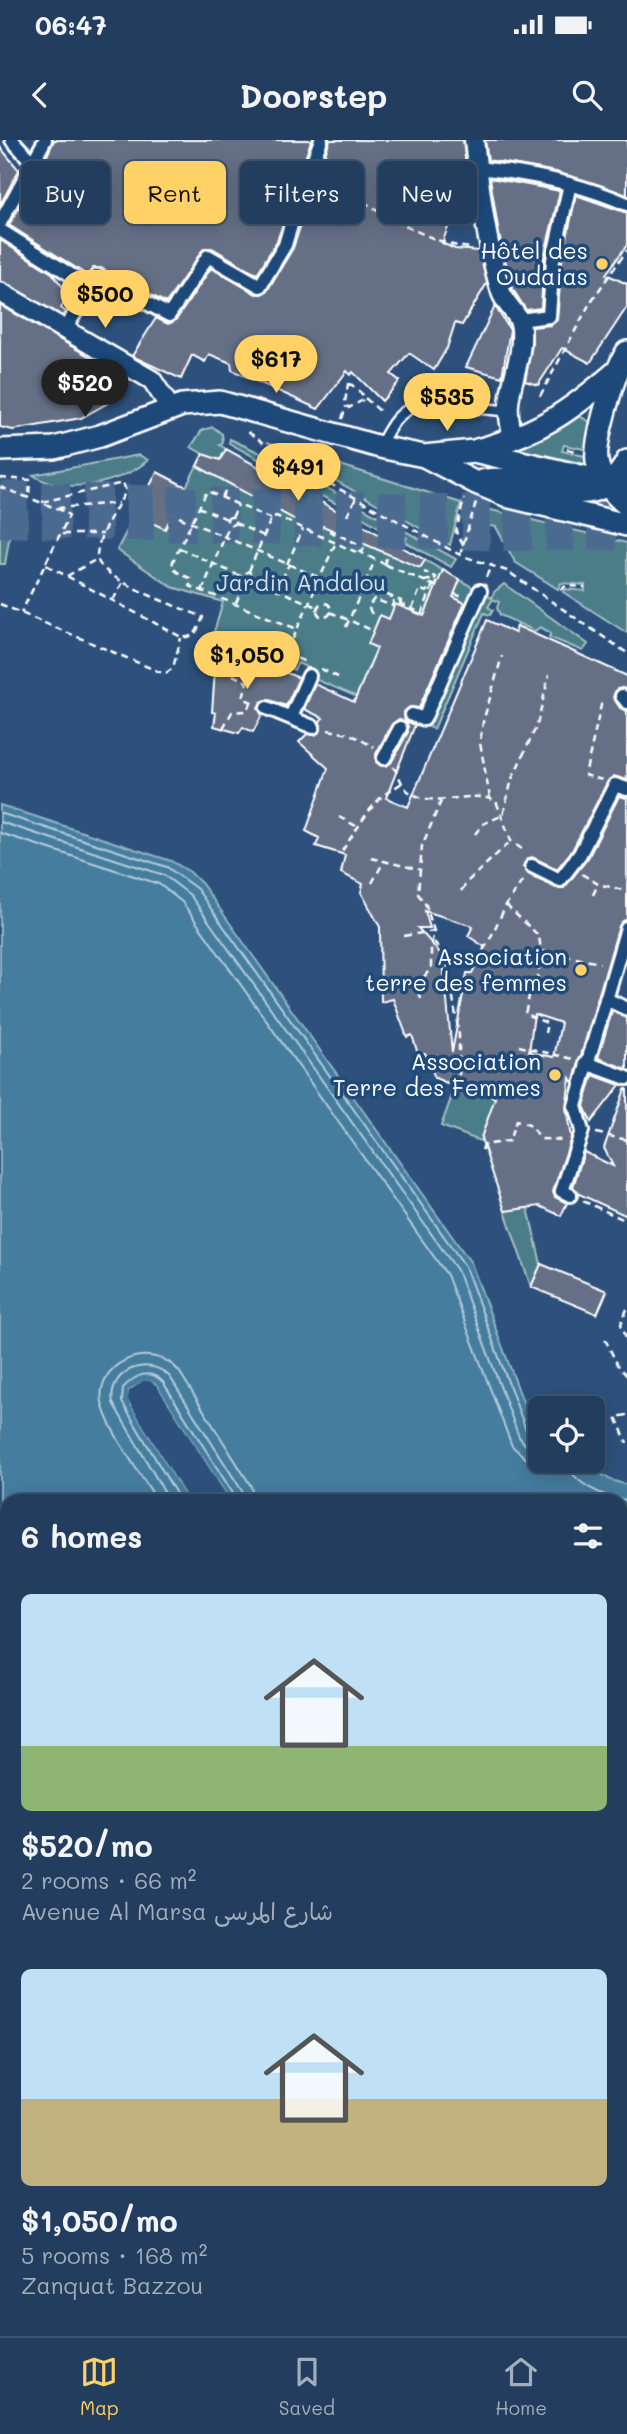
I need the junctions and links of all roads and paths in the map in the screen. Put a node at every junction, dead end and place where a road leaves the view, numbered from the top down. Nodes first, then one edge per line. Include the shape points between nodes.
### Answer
1 (12, 140) edge
2 (45, 140) edge
3 (321, 140) edge
4 (474, 140) edge
5 (31, 161) edge
6 (35, 161) edge
7 (314, 161) edge
8 (476, 161) edge
9 (477, 168) joint
10 (570, 184) junction
11 (21, 187) edge
12 (364, 200) edge
13 (627, 204) edge
14 (0, 223) edge
15 (292, 224) edge
16 (0, 230) edge
17 (492, 249) junction
18 (627, 250) edge
19 (90, 287) junction
20 (0, 292) edge
21 (520, 320) junction
22 (65, 330) junction
23 (627, 352) edge
24 (617, 371) junction
25 (364, 396) junction
26 (540, 396) dead end
27 (346, 405) junction
28 (171, 409) junction
29 (507, 411) junction
30 (381, 412) dead end
31 (342, 419) dead end
32 (248, 432) dead end
33 (514, 439) junction
34 (380, 447) junction
35 (567, 449) dead end
36 (0, 450) edge
37 (474, 451) junction
38 (576, 452) dead end
39 (424, 456) junction
40 (627, 461) edge
41 (301, 468) junction
42 (0, 478) edge
43 (295, 478) dead end
44 (617, 485) edge
45 (0, 487) edge
46 (227, 487) dead end
47 (472, 495) junction
48 (29, 497) junction
49 (222, 497) junction
50 (356, 498) junction
51 (42, 502) junction
52 (120, 503) junction
53 (238, 504) junction
54 (627, 505) edge
55 (198, 507) junction
56 (56, 508) junction
57 (347, 516) dead end
58 (179, 517) dead end
59 (232, 518) junction
60 (227, 519) junction
61 (271, 519) junction
62 (191, 522) junction
63 (233, 523) junction
64 (627, 525) edge
65 (303, 529) junction
66 (329, 531) dead end
67 (62, 534) junction
68 (103, 534) junction
69 (264, 536) junction
70 (225, 537) junction
71 (359, 540) dead end
72 (336, 542) junction
73 (341, 544) junction
74 (356, 545) junction
75 (463, 545) junction
76 (179, 548) junction
77 (333, 549) junction
78 (367, 549) dead end
79 (258, 551) junction
80 (357, 552) junction
81 (460, 555) junction
82 (97, 558) junction
83 (386, 558) dead end
84 (376, 560) junction
85 (213, 564) junction
86 (288, 564) junction
87 (46, 565) junction
88 (387, 566) junction
89 (249, 571) junction
90 (424, 572) dead end
91 (68, 576) junction
92 (240, 576) junction
93 (320, 578) junction
94 (253, 579) junction
95 (123, 582) junction
96 (244, 584) junction
97 (364, 584) junction
98 (434, 584) junction
99 (585, 587) dead end
100 (277, 590) junction
101 (561, 590) dead end
102 (202, 591) junction
103 (480, 591) dead end
104 (113, 600) junction
105 (415, 600) junction
106 (357, 601) junction
107 (309, 603) junction
108 (0, 604) edge
109 (235, 604) junction
110 (368, 604) junction
111 (400, 604) junction
112 (425, 604) junction
113 (319, 608) junction
114 (412, 609) junction
115 (330, 612) junction
116 (21, 613) junction
117 (372, 614) dead end
118 (349, 620) junction
119 (346, 627) dead end
120 (297, 629) junction
121 (374, 631) dead end
122 (181, 637) junction
123 (270, 644) dead end
124 (287, 653) junction
125 (627, 653) edge
126 (502, 656) dead end
127 (283, 661) dead end
128 (222, 670) dead end
129 (309, 670) joint
130 (323, 670) dead end
131 (549, 675) dead end
132 (338, 677) dead end
133 (602, 701) dead end
134 (251, 702) junction
135 (267, 708) joint
136 (412, 715) dead end
137 (291, 717) junction
138 (313, 727) joint
139 (223, 728) dead end
140 (400, 728) dead end
141 (384, 758) junction
142 (402, 783) junction
143 (621, 787) edge
144 (490, 798) junction
145 (441, 801) junction
146 (503, 815) junction
147 (338, 817) dead end
148 (358, 827) junction
149 (475, 834) dead end
150 (510, 841) junction
151 (523, 850) dead end
152 (342, 851) dead end
153 (371, 858) dead end
154 (383, 863) junction
155 (532, 866) joint
156 (569, 868) junction
157 (421, 870) junction
158 (372, 883) dead end
159 (598, 884) junction
160 (461, 891) dead end
161 (627, 891) edge
162 (593, 895) dead end
163 (506, 905) junction
164 (627, 928) edge
165 (434, 932) junction
166 (404, 936) dead end
167 (434, 942) junction
168 (541, 951) junction
169 (476, 959) dead end
170 (600, 963) dead end
171 (421, 999) dead end
172 (607, 999) junction
173 (627, 1009) edge
174 (545, 1033) dead end
175 (519, 1046) dead end
176 (531, 1049) junction
177 (586, 1063) junction
178 (528, 1067) dead end
179 (458, 1077) dead end
180 (627, 1078) edge
181 (581, 1136) junction
182 (627, 1140) edge
183 (482, 1150) dead end
184 (570, 1195) joint
185 (627, 1221) edge
186 (627, 1309) edge
187 (605, 1339) dead end
188 (627, 1340) edge
189 (627, 1376) edge
190 (627, 1415) edge
191 (627, 1443) edge

1 - 5 street
2 - 6 street
3 - 7 street
4 - 8 street
9 - 10 street via 529,173
9 - 17 street
10 - 13 street
10 - 21 street via 553,260 549,316
11 - 14 street
12 - 17 path via 404,225 460,248
15 - 19 street via 260,286 208,256 170,315 97,276
16 - 19 street
17 - 21 street via 502,295
18 - 26 path via 590,303
19 - 22 street
20 - 22 street
21 - 29 street via 520,347
22 - 28 street via 152,380
23 - 24 street
24 - 33 street via 553,422
24 - 44 street via 597,451 599,468
25 - 27 path via 356,406
25 - 27 path via 348,384
25 - 30 path
27 - 31 path
28 - 34 street via 208,402 234,405
28 - 36 street via 77,443 29,451
29 - 33 street
29 - 34 lane via 416,405 392,422
32 - 41 path
33 - 37 street
34 - 39 street
35 - 38 path
37 - 39 street
37 - 44 street
39 - 47 street
40 - 44 street
41 - 43 path
41 - 50 path
42 - 48 path via 30,481
44 - 47 street via 579,494 494,478
44 - 54 street
45 - 48 path
46 - 49 path
47 - 64 street via 510,497
47 - 75 path
47 - 75 path via 456,532
48 - 51 path
49 - 53 path
49 - 55 path via 207,491
50 - 57 path
50 - 81 path
51 - 52 path via 120,482 127,488
51 - 56 path
52 - 56 path
52 - 68 path
53 - 59 path
53 - 61 path
55 - 60 path
55 - 62 path
56 - 67 path via 69,516
58 - 62 path
59 - 60 path
59 - 63 path via 236,520
60 - 63 path
61 - 65 path via 278,516
61 - 69 path
62 - 70 path
62 - 76 path
63 - 69 path
63 - 70 path
65 - 72 path
65 - 86 path
66 - 74 path
67 - 68 path
67 - 87 path
68 - 82 path
69 - 79 path
70 - 79 path
70 - 85 path
71 - 74 path
72 - 73 path
72 - 77 path
73 - 77 path
73 - 80 path
74 - 80 path
75 - 81 path
76 - 85 path
76 - 102 path via 173,568 190,578 190,586
77 - 93 path
78 - 80 path
79 - 86 path
79 - 89 path
80 - 84 path
81 - 125 path via 508,570
82 - 91 path
82 - 95 path via 105,571
83 - 88 path
84 - 88 path
84 - 97 path
85 - 92 path
85 - 102 path
86 - 93 path
86 - 100 path
87 - 91 path
87 - 116 path
88 - 98 path
89 - 92 path
89 - 94 path
90 - 98 path via 436,578
91 - 104 path
92 - 96 path
93 - 107 path
94 - 96 path
94 - 100 path
95 - 104 path
95 - 122 path via 202,617 194,635
96 - 109 path
97 - 106 path
97 - 111 path
98 - 105 path via 426,592 420,589
98 - 112 path
99 - 101 path
100 - 107 path
102 - 109 path
103 - 136 street via 424,719
104 - 122 path
105 - 112 path
105 - 114 path
106 - 110 path
106 - 118 path
107 - 113 path
107 - 120 path
108 - 116 path
109 - 120 path
110 - 111 path via 374,599
110 - 117 path
111 - 114 path
112 - 114 path via 422,613
113 - 115 path via 316,614 324,617
113 - 115 path via 322,601 332,605
115 - 118 path
116 - 122 path via 162,673 173,668
118 - 119 path
118 - 121 path
120 - 124 path
123 - 124 path
124 - 127 path
124 - 129 path
126 - 144 path via 480,743
128 - 134 path via 247,682 243,698
129 - 137 street
130 - 132 path
131 - 146 path via 537,725 512,779
133 - 143 path via 585,775
134 - 135 path
134 - 139 path via 246,711 232,712
135 - 137 street
137 - 138 street
138 - 141 path via 350,734 372,745
140 - 141 street
141 - 142 path
142 - 145 path via 432,802
142 - 148 path via 382,796
143 - 156 street
144 - 145 path
144 - 146 path
145 - 157 path via 422,846
146 - 149 path
146 - 150 path
147 - 148 path
148 - 152 path
150 - 151 path
150 - 160 path
153 - 154 path
154 - 157 path
154 - 158 path
155 - 156 street via 560,880
155 - 163 path
156 - 159 path
157 - 165 path via 418,894
159 - 161 path
159 - 162 path
163 - 168 path via 539,936
163 - 169 path
164 - 172 street
165 - 166 path
165 - 167 path
167 - 171 path via 430,946 431,968 419,992
167 - 179 path via 446,955 459,1035
168 - 170 path
168 - 174 path via 537,982 532,983 525,1014 547,1023
172 - 173 street
172 - 177 street
175 - 176 path
176 - 177 path
176 - 178 path
177 - 180 street
177 - 181 street via 575,1106
181 - 182 path
181 - 183 path via 542,1139 529,1125 516,1121 509,1141 484,1145
181 - 184 street via 562,1191
184 - 185 path
186 - 188 path via 621,1324
187 - 189 path
190 - 191 path via 616,1417

